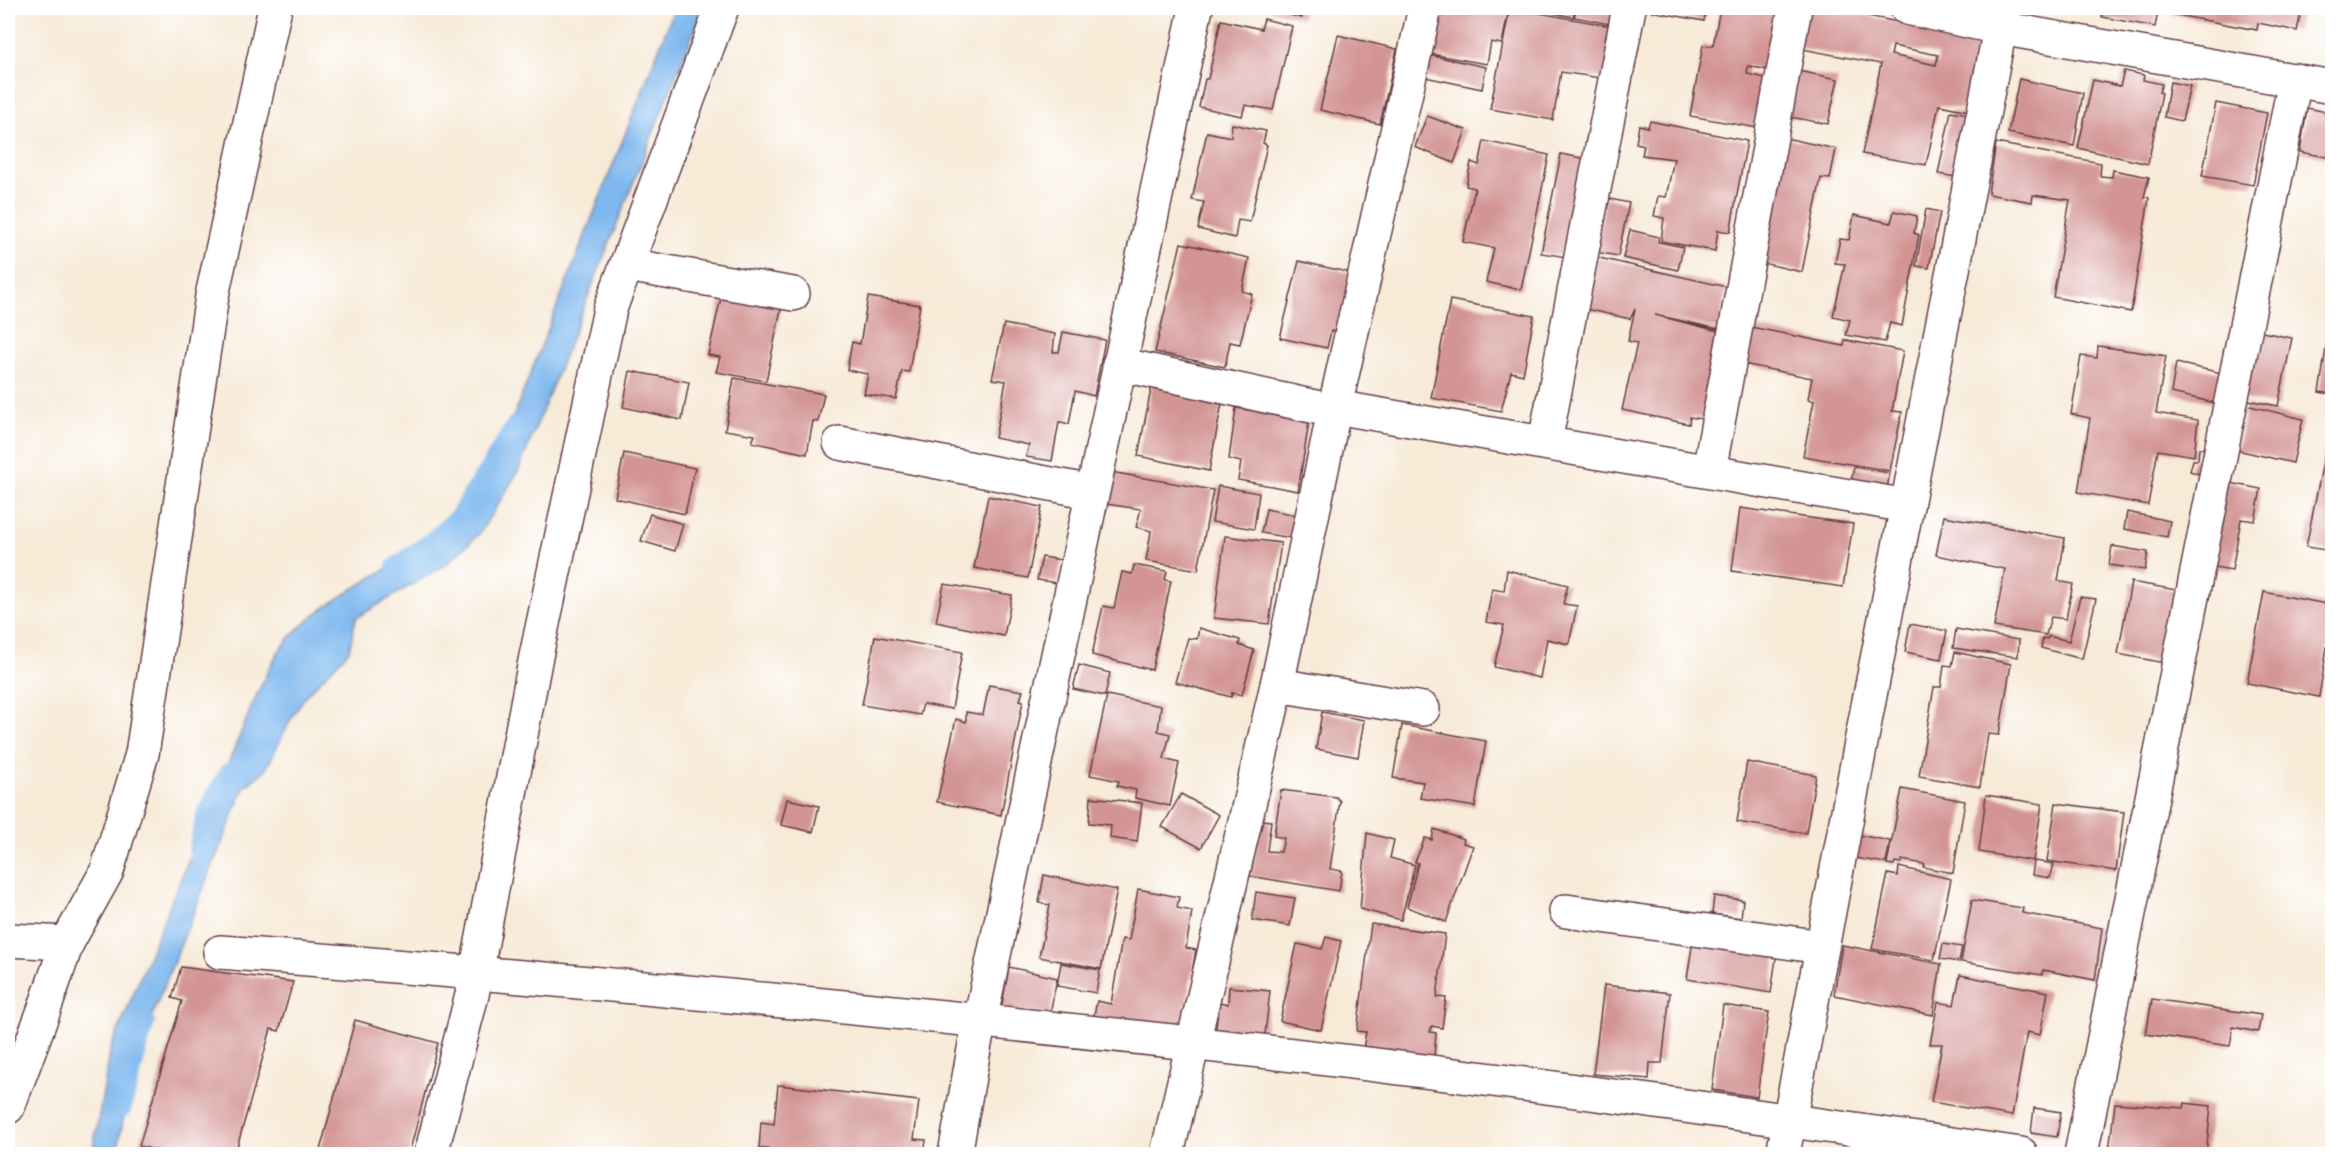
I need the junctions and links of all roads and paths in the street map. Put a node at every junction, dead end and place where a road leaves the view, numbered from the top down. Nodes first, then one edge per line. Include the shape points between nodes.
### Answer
1 (275, 8) edge
2 (722, 8) edge
3 (1196, 8) edge
4 (1425, 8) edge
5 (1629, 8) edge
6 (1795, 8) edge
7 (1906, 8) edge
8 (2002, 18) edge
9 (2295, 80) junction
10 (2332, 87) edge
11 (627, 265) junction
12 (793, 294) dead end
13 (1119, 364) junction
14 (1335, 409) junction
15 (1545, 442) junction
16 (840, 443) dead end
17 (1709, 471) junction
18 (1092, 492) junction
19 (1908, 506) junction
20 (1277, 685) junction
21 (1423, 709) dead end
22 (1566, 910) dead end
23 (8, 940) edge
24 (67, 943) junction
25 (1822, 947) junction
26 (220, 952) dead end
27 (477, 972) junction
28 (980, 1022) junction
29 (1193, 1044) junction
30 (8, 1107) edge
31 (1789, 1120) junction
32 (431, 1155) edge
33 (955, 1155) edge
34 (1167, 1155) edge
35 (1783, 1155) edge
36 (2021, 1155) edge
37 (2081, 1155) edge

1 - 24 street via 212,296 142,754 107,871
2 - 11 street
3 - 13 street
4 - 14 street
5 - 15 street
6 - 17 street
7 - 8 street
8 - 9 street
8 - 19 street
9 - 10 street
9 - 37 street
11 - 12 street
11 - 27 street via 610,309 540,638
13 - 14 street
13 - 18 street
14 - 15 street
14 - 20 street
15 - 17 street
16 - 18 street
17 - 19 street
18 - 28 street
19 - 25 street
20 - 21 street
20 - 29 street
22 - 25 street
23 - 24 street
24 - 30 street
25 - 31 street
26 - 27 street
27 - 28 street
27 - 32 street
28 - 29 street
28 - 33 street
29 - 31 street
29 - 34 street
31 - 35 street
31 - 36 street

